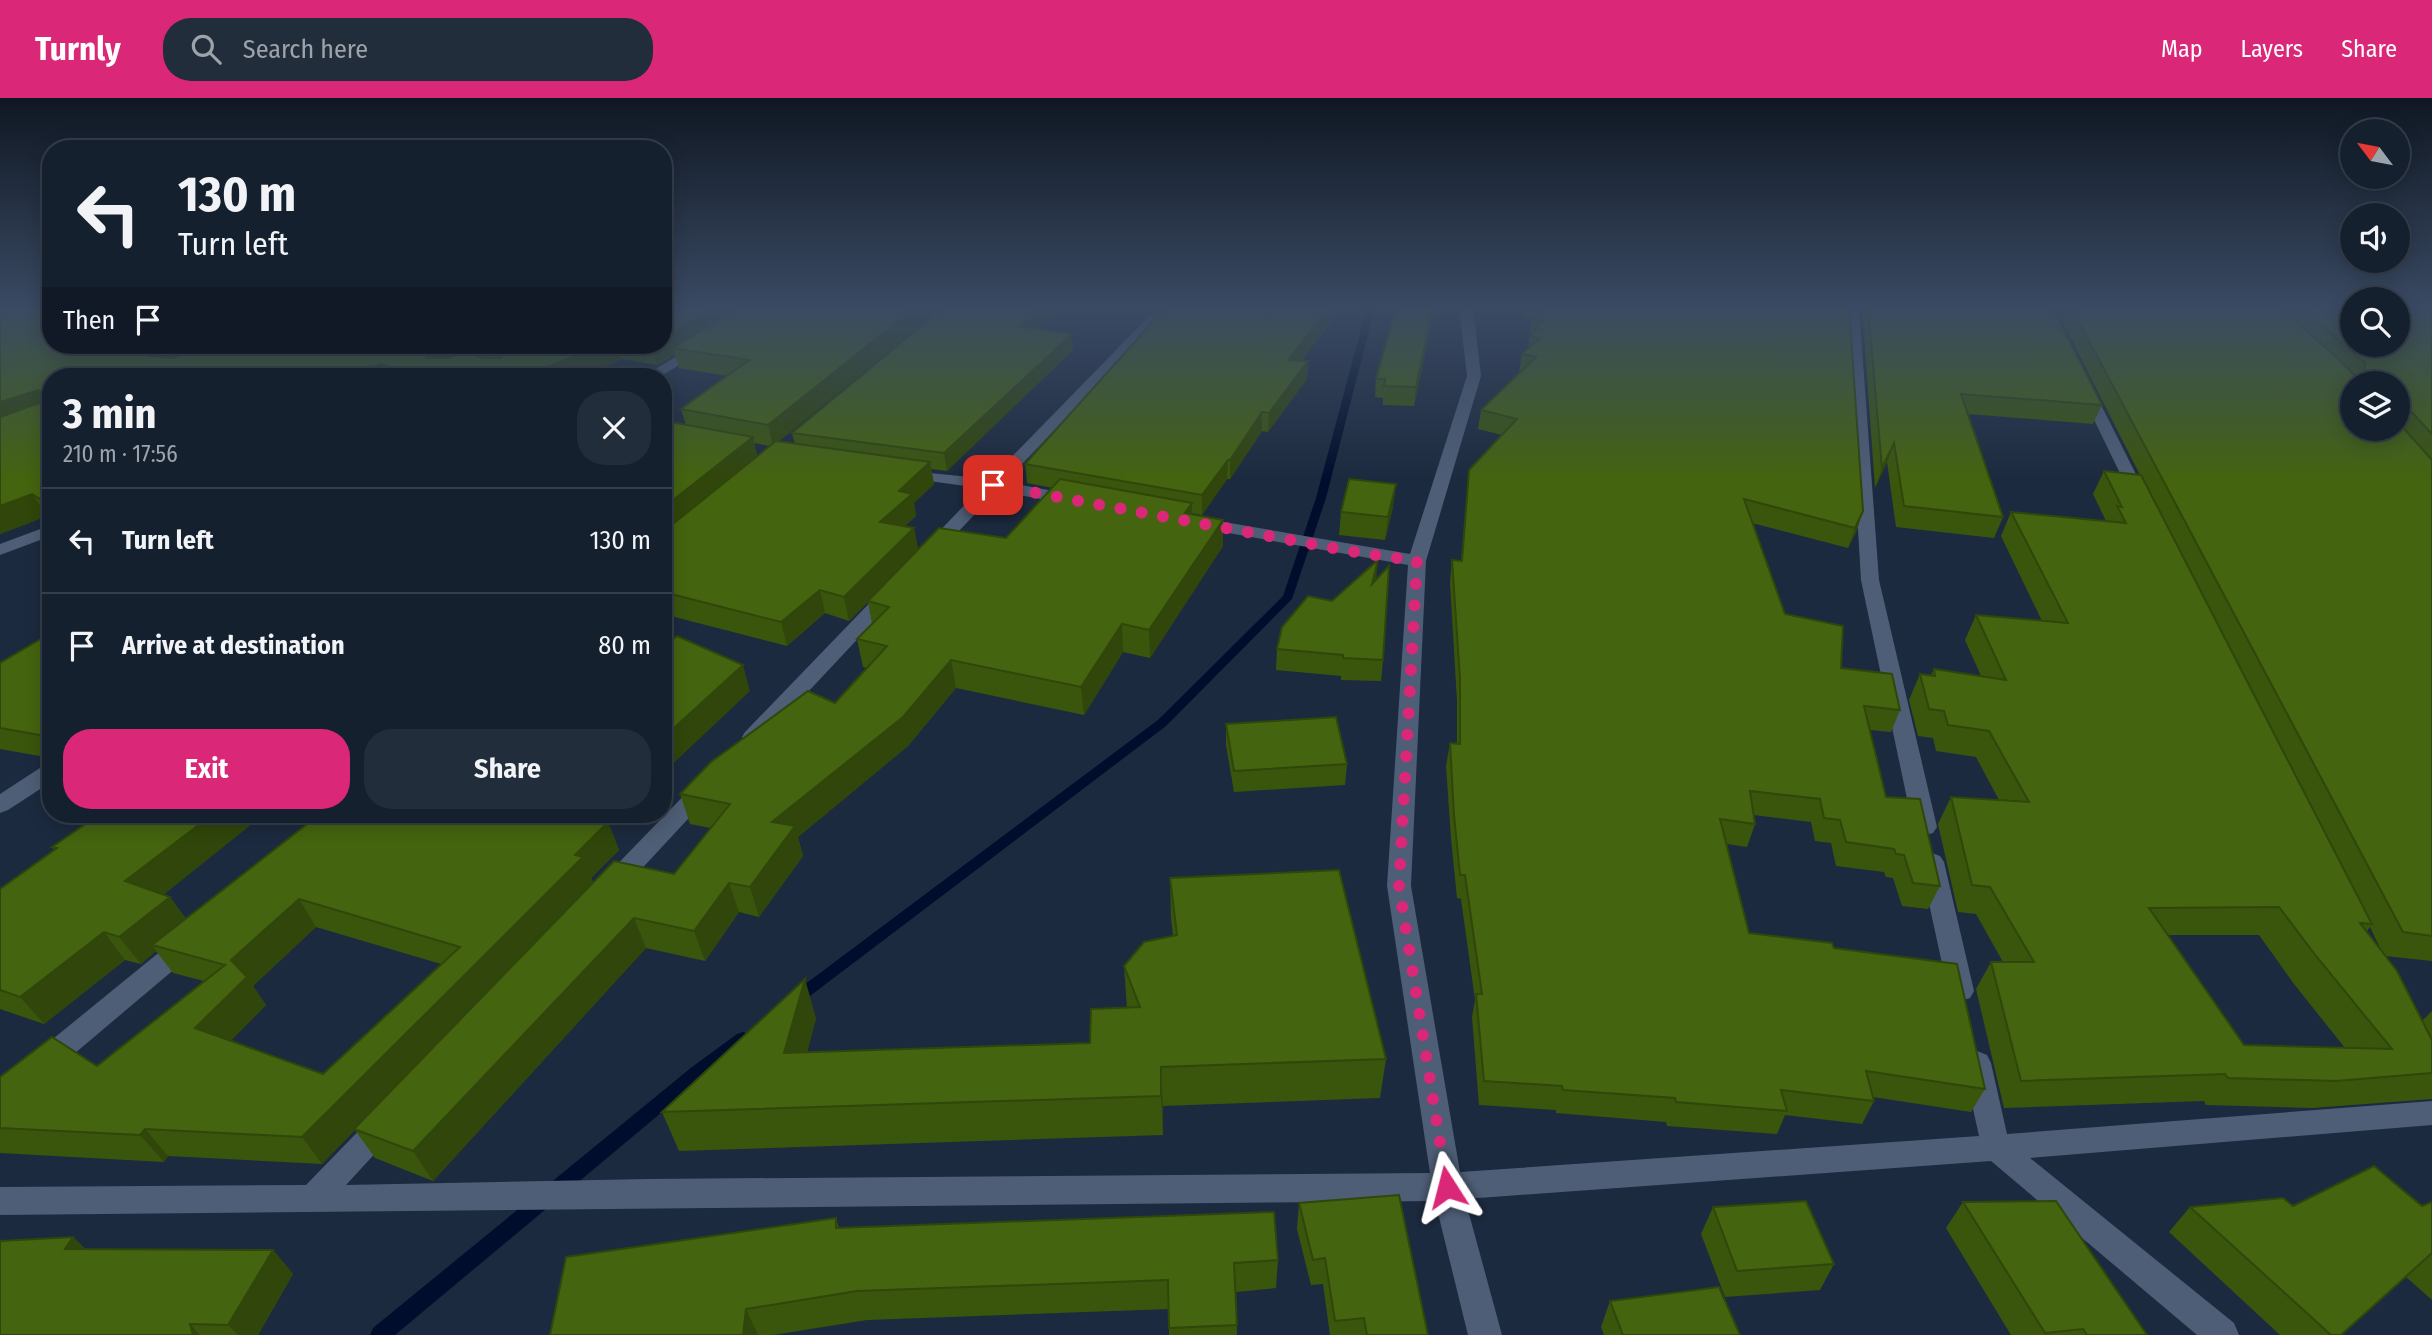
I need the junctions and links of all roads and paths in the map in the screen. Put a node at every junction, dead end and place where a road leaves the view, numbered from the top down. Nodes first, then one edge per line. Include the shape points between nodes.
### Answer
1 (1109, 365) edge
2 (1473, 365) edge
3 (1856, 365) edge
4 (2076, 369) edge
5 (884, 471) edge
6 (993, 485) junction
7 (1087, 502) edge
8 (2149, 517) edge
9 (1180, 520) edge
10 (42, 534) edge
11 (0, 550) edge
12 (1417, 561) junction
13 (734, 757) edge
14 (42, 777) edge
15 (715, 777) edge
16 (0, 805) edge
17 (672, 822) edge
18 (671, 823) edge
19 (600, 898) edge
20 (204, 930) edge
21 (1966, 1013) edge
22 (1972, 1040) edge
23 (0, 1099) edge
24 (398, 1109) edge
25 (2432, 1113) edge
26 (1996, 1148) junction
27 (1447, 1187) junction
28 (0, 1200) edge
29 (312, 1200) junction
30 (1485, 1335) edge
31 (2222, 1335) edge

1 - 6 street
2 - 12 street via 1474,376
3 - 21 street via 1870,580
4 - 8 street
5 - 6 street
6 - 7 street
6 - 13 street
9 - 12 street
10 - 11 street
12 - 27 street via 1399,886
14 - 16 street
15 - 17 street
18 - 19 street
20 - 23 street
22 - 26 street
24 - 29 street
25 - 26 street
26 - 27 street
26 - 31 street
27 - 29 street
27 - 30 street
28 - 29 street

